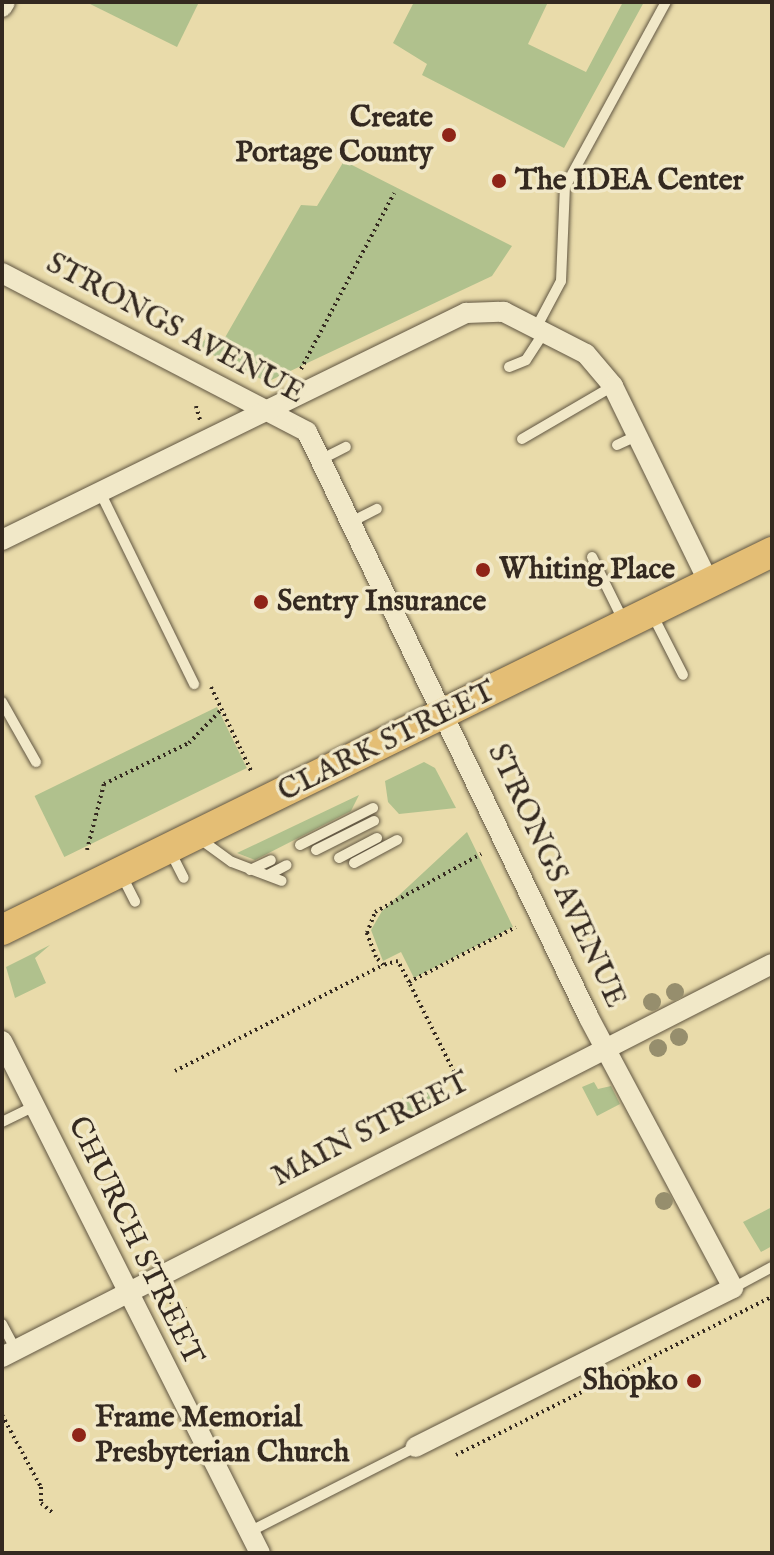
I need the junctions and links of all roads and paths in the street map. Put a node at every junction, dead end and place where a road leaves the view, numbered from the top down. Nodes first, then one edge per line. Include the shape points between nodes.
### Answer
1 (666, 2) edge
2 (394, 193) dead end
3 (2, 273) edge
4 (539, 332) junction
5 (509, 367) dead end
6 (300, 371) dead end
7 (613, 386) junction
8 (270, 409) junction
9 (636, 436) junction
10 (522, 439) dead end
11 (617, 445) dead end
12 (346, 447) dead end
13 (320, 460) junction
14 (100, 492) junction
15 (377, 509) dead end
16 (351, 522) junction
17 (2, 540) edge
18 (772, 552) edge
19 (592, 557) dead end
20 (709, 583) junction
21 (638, 618) junction
22 (683, 675) dead end
23 (194, 684) dead end
24 (2, 702) edge
25 (221, 710) dead end
26 (445, 713) junction
27 (36, 762) dead end
28 (373, 808) dead end
29 (374, 821) dead end
30 (377, 838) dead end
31 (397, 840) dead end
32 (183, 843) junction
33 (300, 845) dead end
34 (87, 850) dead end
35 (316, 850) dead end
36 (481, 854) dead end
37 (339, 858) dead end
38 (271, 860) dead end
39 (354, 863) dead end
40 (287, 865) dead end
41 (250, 870) junction
42 (120, 873) junction
43 (268, 875) junction
44 (184, 878) dead end
45 (282, 881) dead end
46 (135, 902) dead end
47 (516, 927) dead end
48 (2, 930) edge
49 (772, 964) edge
50 (383, 965) junction
51 (409, 982) junction
52 (2, 1041) edge
53 (604, 1046) junction
54 (175, 1071) dead end
55 (462, 1088) dead end
56 (35, 1106) junction
57 (2, 1122) edge
58 (772, 1267) edge
59 (733, 1288) junction
60 (124, 1291) junction
61 (163, 1297) dead end
62 (772, 1297) edge
63 (186, 1309) dead end
64 (2, 1324) edge
65 (9, 1353) edge
66 (2, 1415) edge
67 (416, 1447) joint
68 (456, 1455) dead end
69 (54, 1514) dead end
70 (249, 1532) junction
71 (260, 1553) edge

1 - 4 lane via 565,187 561,281
2 - 6 path
3 - 8 street, STRONGS AVENUE
4 - 5 lane via 526,360
4 - 7 street via 586,354
4 - 8 street via 504,312 466,313
7 - 9 street
7 - 10 lane
8 - 13 street, STRONGS AVENUE via 307,432
8 - 14 street
9 - 11 lane
9 - 20 street
12 - 13 lane
13 - 16 street, STRONGS AVENUE
14 - 17 street
14 - 23 lane
15 - 16 lane
16 - 26 street, STRONGS AVENUE
18 - 20 main road, CLARK STREET
19 - 21 lane
20 - 21 main road, CLARK STREET
21 - 22 lane
21 - 26 main road, CLARK STREET
24 - 27 lane
25 - 34 path via 189,743 104,784
26 - 32 main road, CLARK STREET
26 - 53 street, STRONGS AVENUE
28 - 33 lane
29 - 35 lane
30 - 37 lane
31 - 39 lane
32 - 41 lane
32 - 42 main road, CLARK STREET
32 - 44 lane
36 - 50 path via 375,912 367,933
38 - 41 lane
40 - 43 lane
41 - 43 lane
42 - 46 lane
42 - 48 main road, CLARK STREET
43 - 45 lane
47 - 51 path
49 - 53 street, MAIN STREET
50 - 51 path via 398,961
50 - 54 path
51 - 55 path
52 - 56 street, CHURCH STREET
53 - 59 street, STRONGS AVENUE
53 - 60 street, MAIN STREET
56 - 57 lane
56 - 60 street, CHURCH STREET
58 - 59 lane
59 - 67 street
60 - 65 street, MAIN STREET
60 - 70 street, CHURCH STREET
61 - 63 path via 168,1306
62 - 68 path
64 - 65 lane
66 - 69 path via 41,1487 41,1503
67 - 70 lane
70 - 71 street, CHURCH STREET

